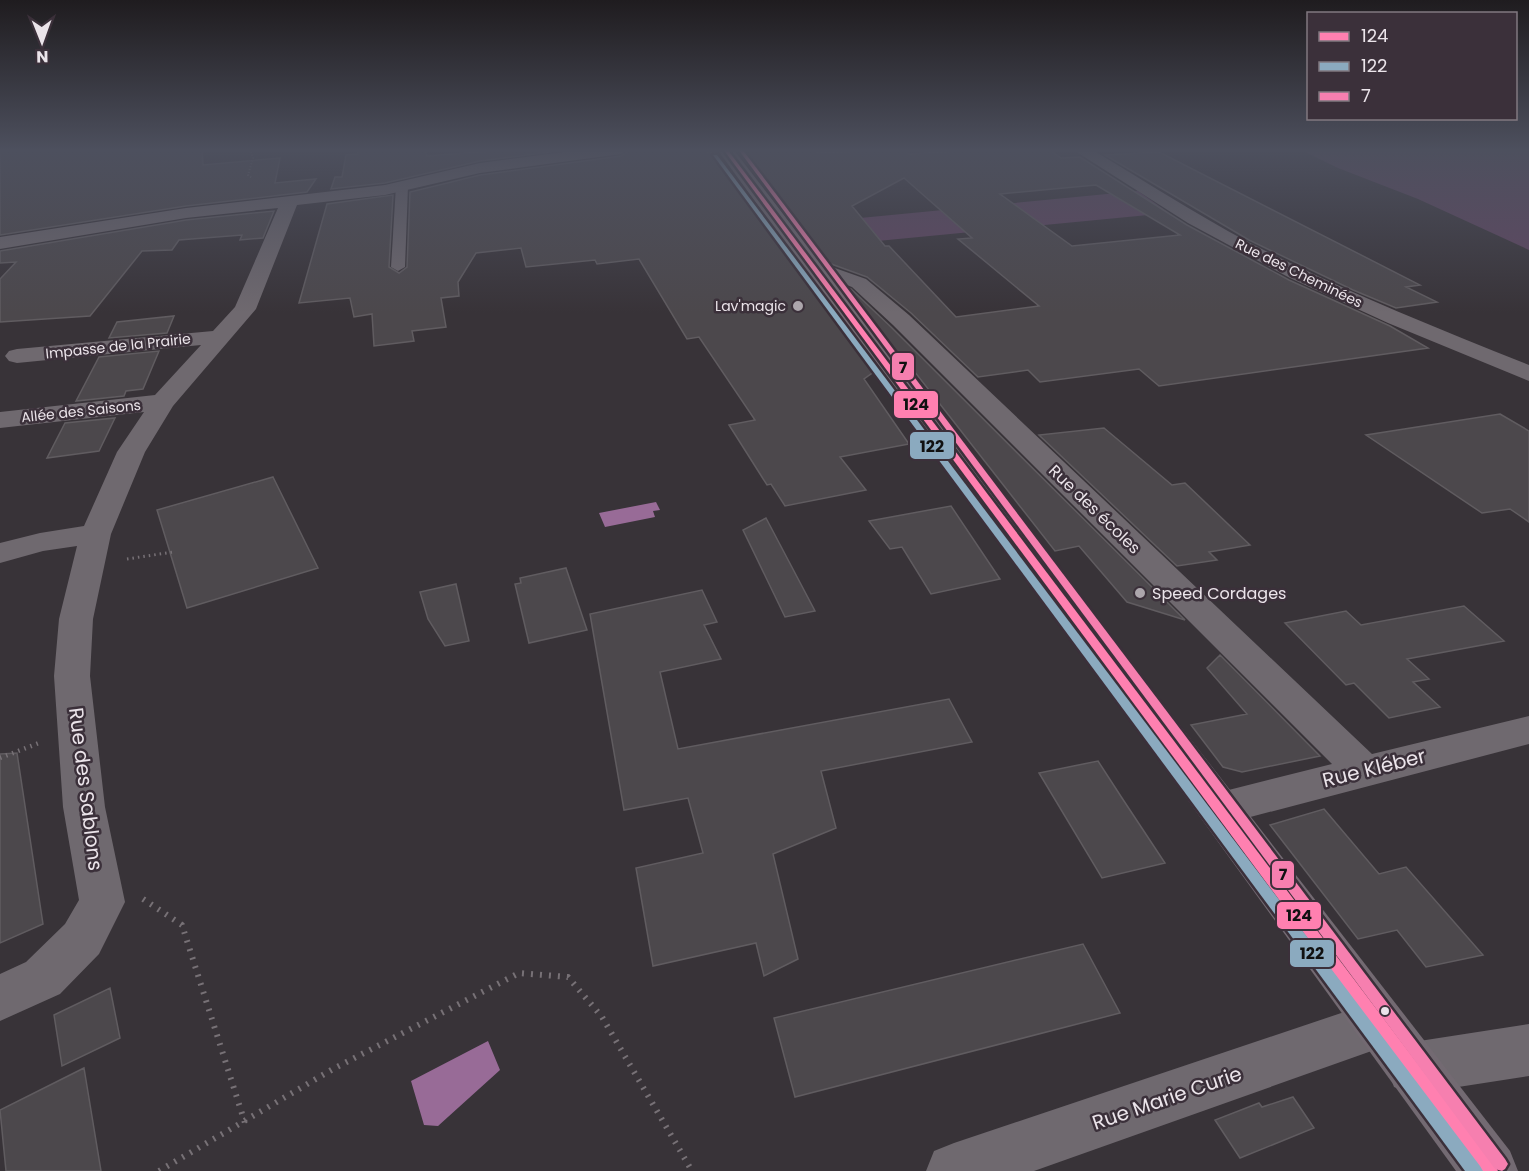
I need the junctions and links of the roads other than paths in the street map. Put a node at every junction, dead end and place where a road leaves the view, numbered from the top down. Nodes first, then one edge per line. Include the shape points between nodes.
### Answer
1 (269, 204) edge
2 (289, 204) edge
3 (401, 204) edge
4 (767, 204) edge
5 (1168, 204) edge
6 (0, 243) edge
7 (398, 267) dead end
8 (815, 267) junction
9 (219, 338) junction
10 (17, 356) dead end
11 (1529, 374) edge
12 (163, 402) junction
13 (0, 420) edge
14 (92, 550) junction
15 (0, 553) edge
16 (1529, 730) edge
17 (1363, 770) junction
18 (1220, 808) junction
19 (0, 998) edge
20 (1380, 1024) junction
21 (1529, 1050) edge
22 (1413, 1068) junction
23 (954, 1171) edge
24 (1490, 1171) edge

1 - 6 street
2 - 9 street, Rue des Sablons via 245,309
3 - 7 lane
4 - 8 main road
5 - 11 street, Rue des Cheminées via 1329,290
8 - 17 street, Rue des écoles via 860,283 901,320
8 - 18 main road
9 - 10 street, Impasse de la Prairie
9 - 12 street, Rue des Sablons
12 - 13 street, Allée des Saisons
12 - 14 street, Rue des Sablons via 132,452
14 - 15 street via 40,542
14 - 19 street, Rue des Sablons via 76,618 72,676 84,807 102,902 82,939 43,978
16 - 17 street, Rue Kléber
17 - 18 street, Rue Kléber
18 - 20 main road
20 - 22 main road
20 - 23 street, Rue Marie Curie
21 - 22 street
22 - 24 main road

